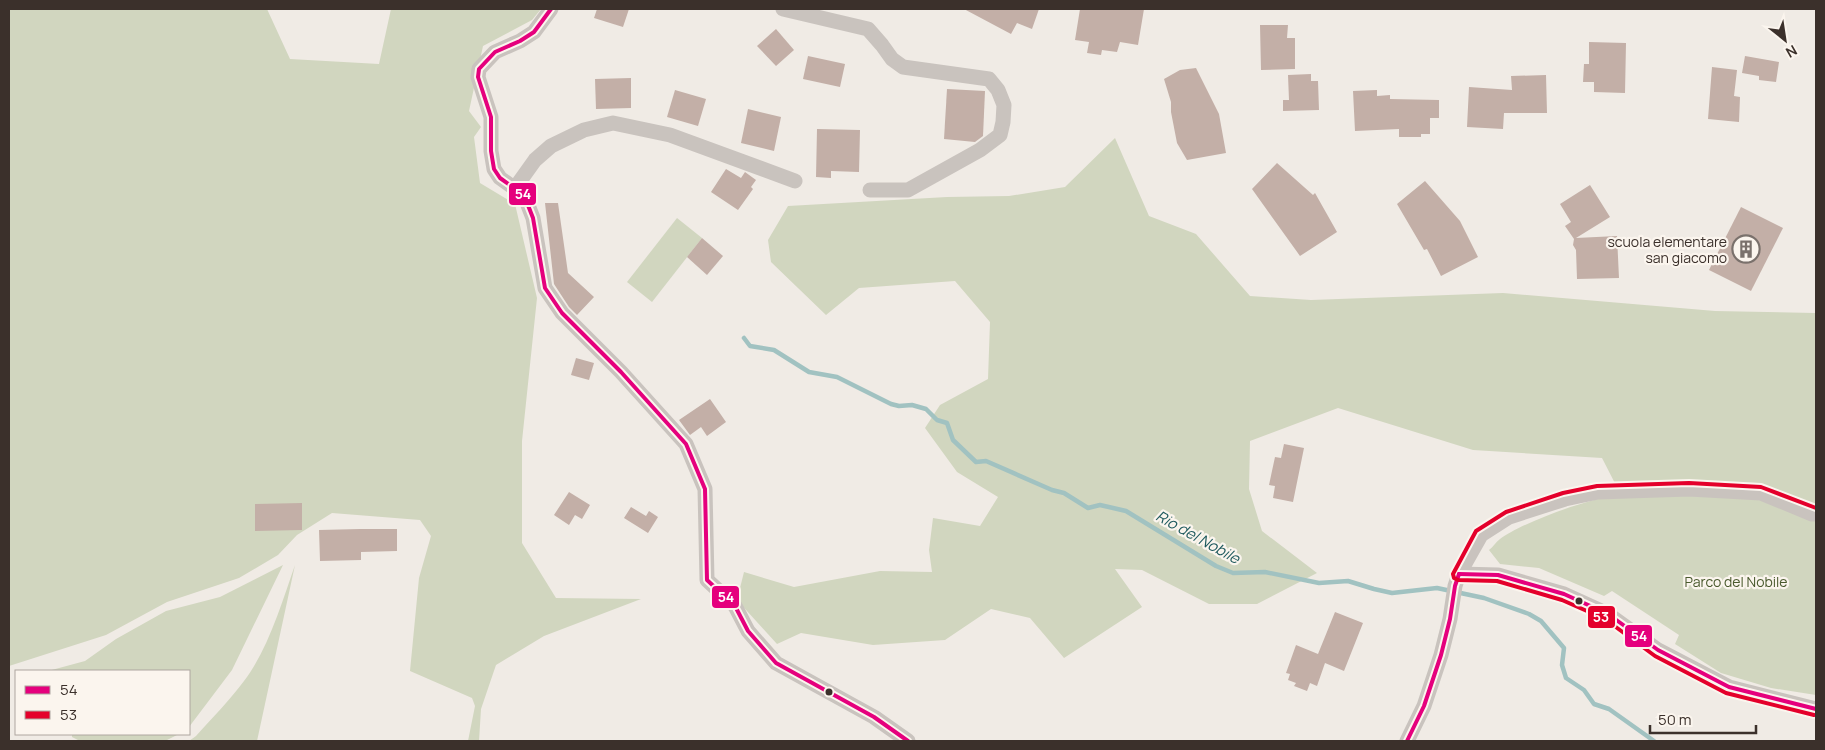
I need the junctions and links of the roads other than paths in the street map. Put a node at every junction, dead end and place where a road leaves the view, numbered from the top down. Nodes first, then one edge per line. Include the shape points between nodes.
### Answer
1 (551, 9) edge
2 (783, 9) edge
3 (795, 181) dead end
4 (515, 188) junction
5 (870, 190) dead end
6 (1816, 514) edge
7 (1455, 586) junction
8 (1816, 708) edge
9 (908, 741) edge
10 (1407, 741) edge

1 - 4 street via 534,32 495,52 479,69 478,78 491,117 494,169 500,178
2 - 5 street via 868,30 892,59 904,67 989,79 998,90 1004,105 1000,135 980,150 908,190
3 - 4 street via 670,135 612,123 584,130 551,146 535,160
4 - 9 street via 524,195 533,218 545,288 562,313 686,444 705,489 707,580 735,606 748,631 776,663 874,717
6 - 7 street via 1761,493 1689,489 1598,492 1509,517 1481,535
7 - 8 street via 1498,574 1564,594 1608,614 1658,650 1729,687
7 - 10 street via 1441,655 1424,706

